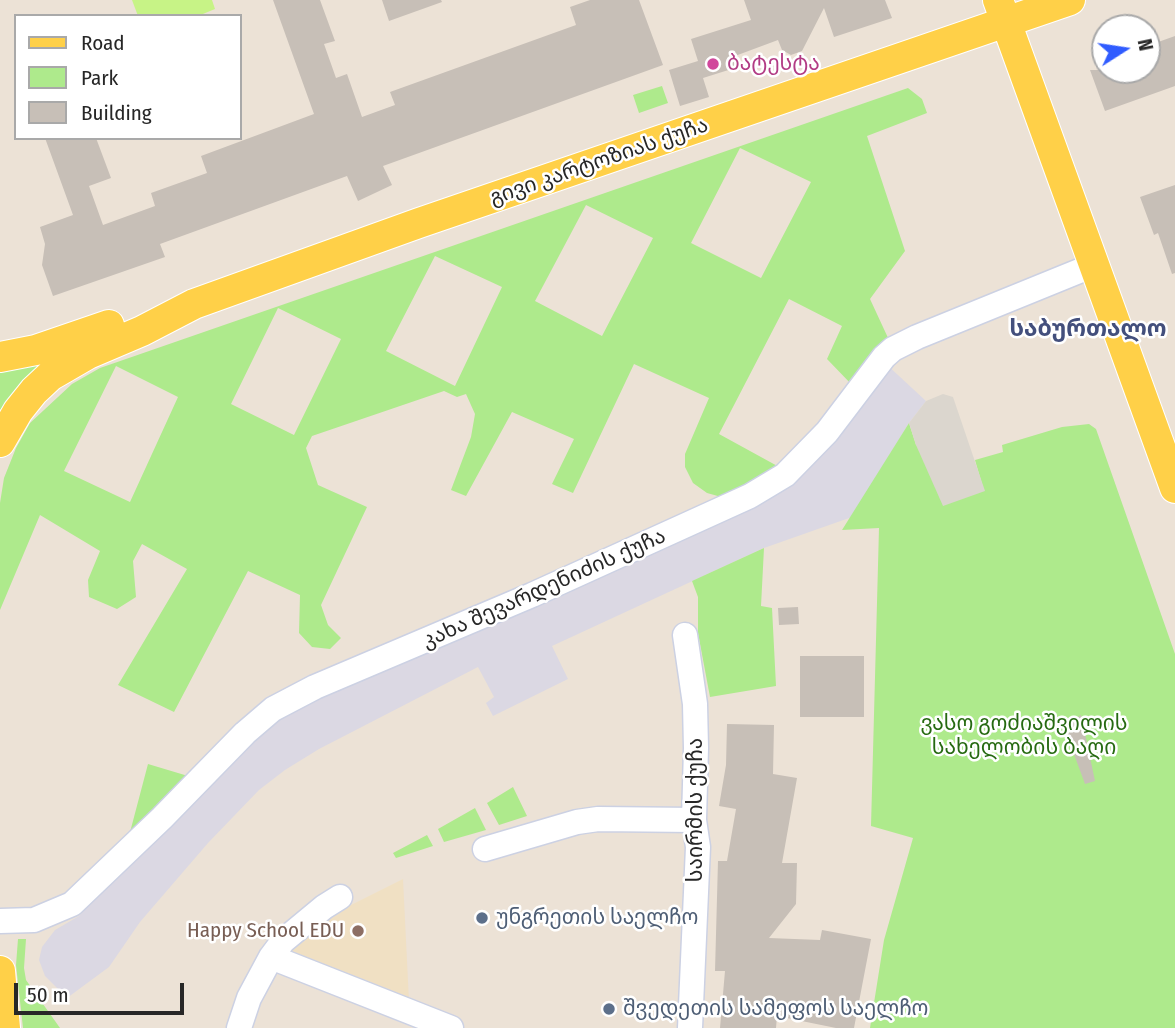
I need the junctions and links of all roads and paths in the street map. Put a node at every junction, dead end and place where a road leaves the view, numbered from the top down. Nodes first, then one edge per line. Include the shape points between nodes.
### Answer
1 (1070, 0) edge
2 (1001, 11) edge
3 (1094, 265) junction
4 (194, 304) junction
5 (0, 357) edge
6 (0, 442) edge
7 (1175, 488) edge
8 (685, 635) dead end
9 (694, 820) junction
10 (485, 849) dead end
11 (340, 897) dead end
12 (0, 921) edge
13 (271, 957) junction
14 (0, 971) edge
15 (413, 1021) edge
16 (5, 1028) edge
17 (239, 1028) edge
18 (451, 1028) edge
19 (690, 1028) edge

1 - 2 main road, გივი კარტოზიას ქუჩა
2 - 3 main road
2 - 4 main road, გივი კარტოზიას ქუჩა
3 - 7 main road
3 - 12 street, კახა შევარდენიძის ქუჩა via 893,349 827,432 785,475 750,496 272,709 72,904 34,920
4 - 5 main road, გივი კარტოზიას ქუჩა via 130,317 61,342
4 - 6 main road, გივი კარტოზიას ქუჩა via 50,376 18,411
8 - 9 street, საირმის ქუჩა via 695,704
9 - 10 street via 587,820
9 - 19 street, საირმის ქუჩა via 698,847
11 - 13 street via 283,941
13 - 15 street
13 - 17 street
14 - 16 main road
15 - 18 street

